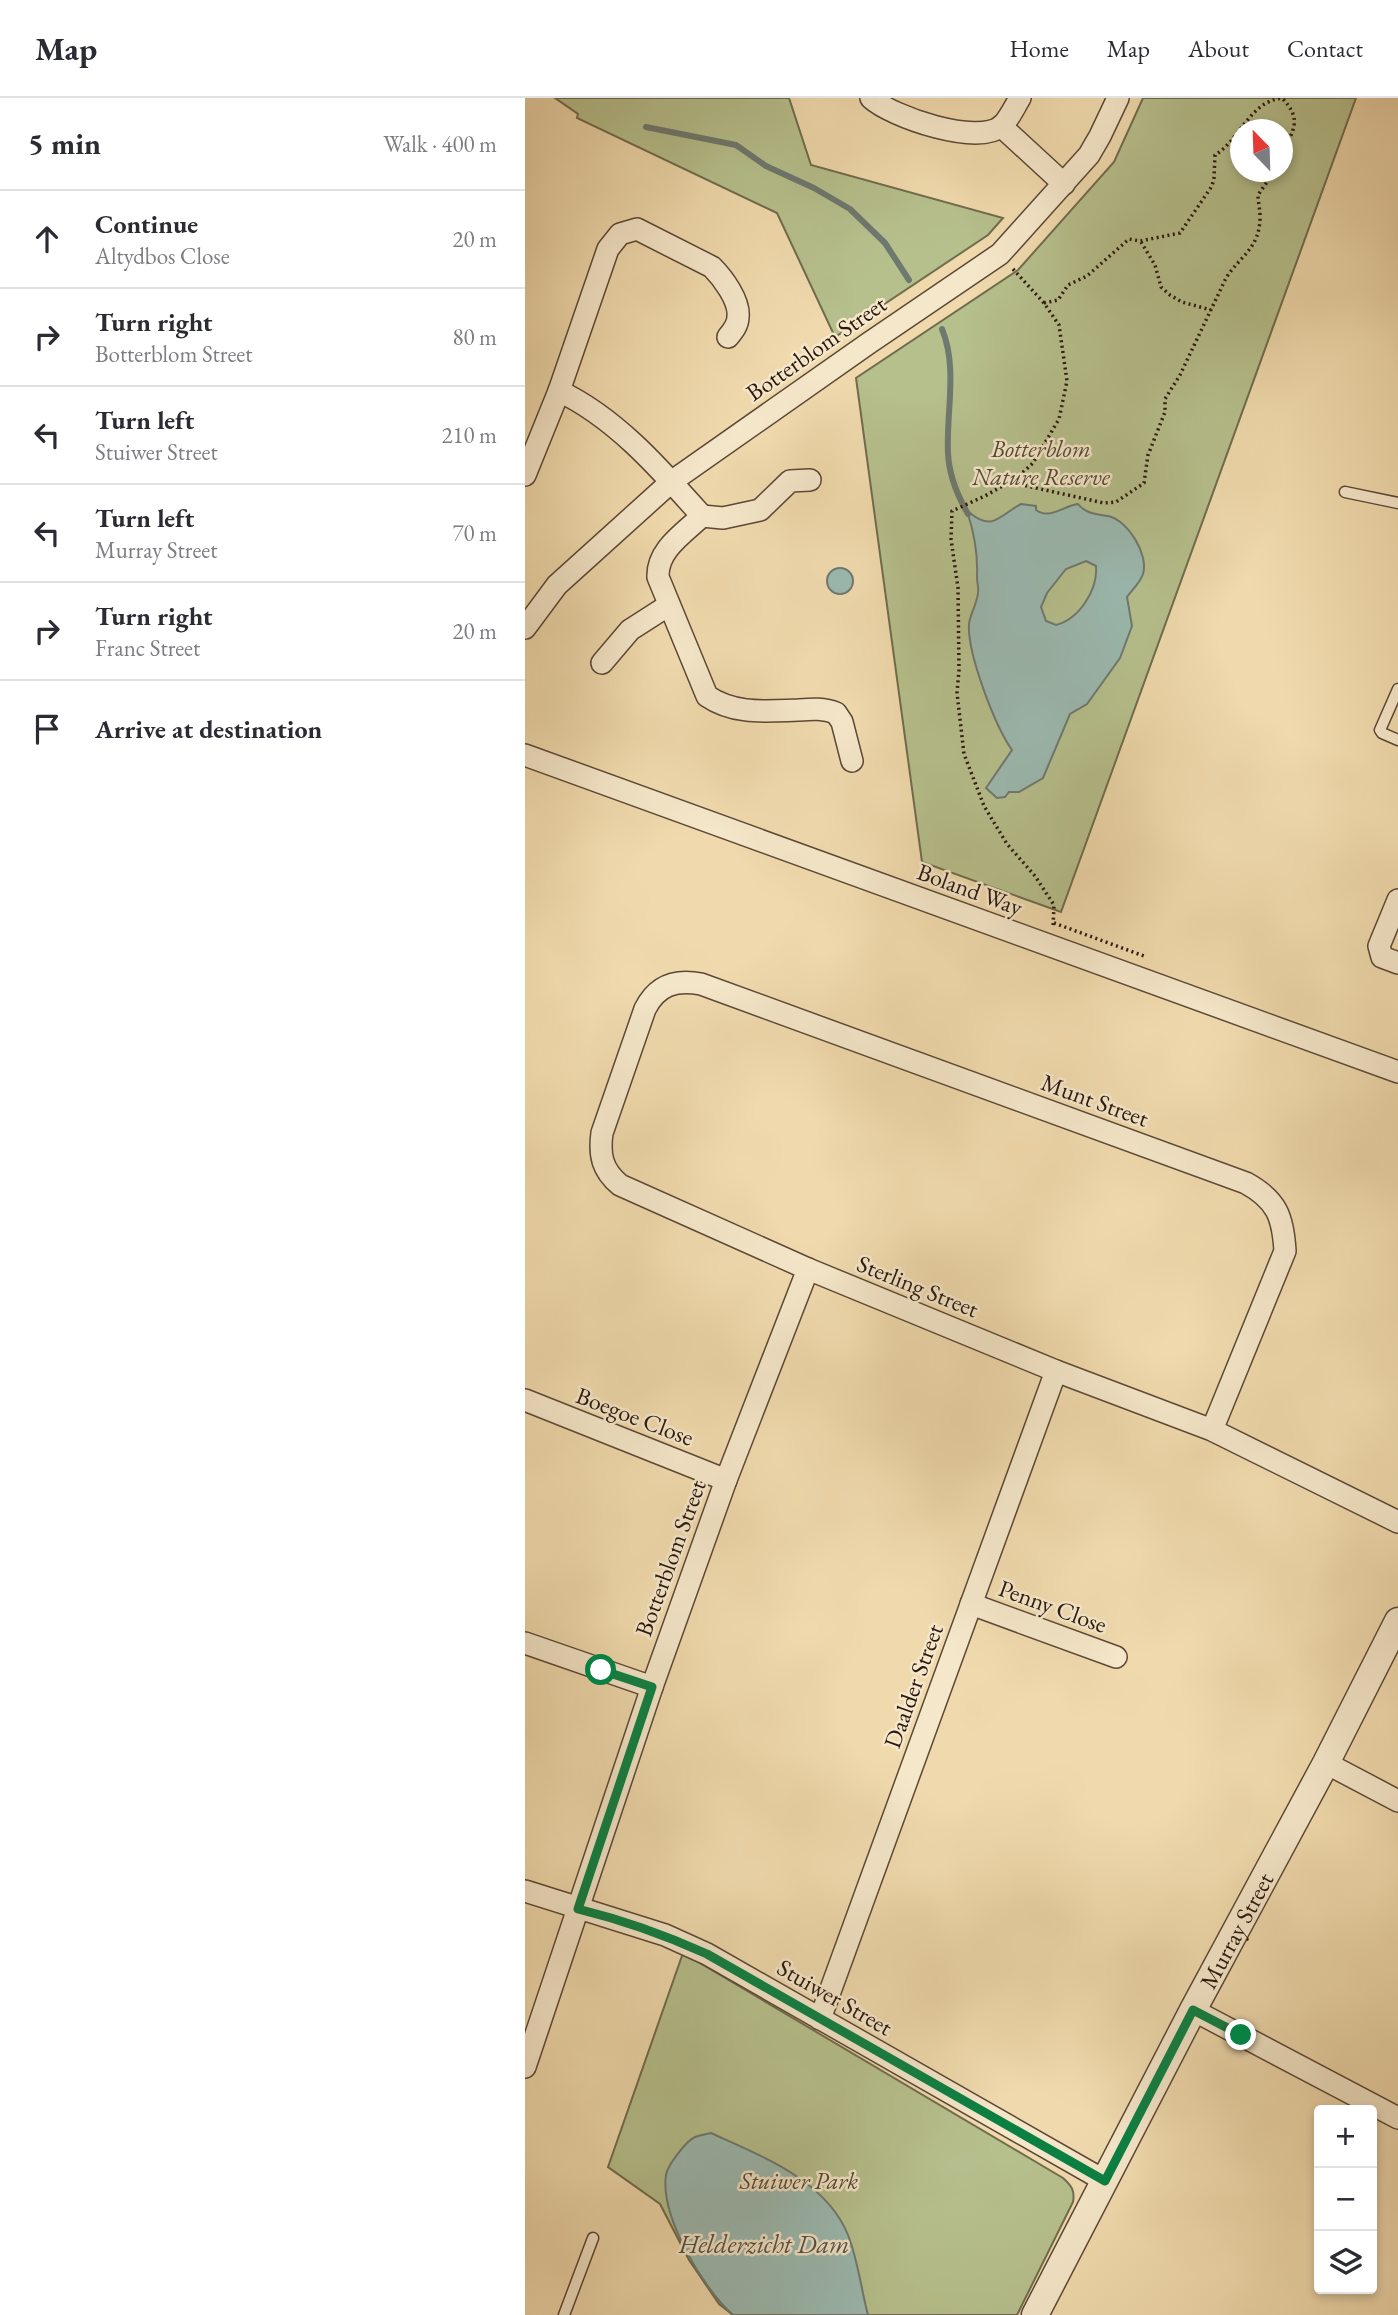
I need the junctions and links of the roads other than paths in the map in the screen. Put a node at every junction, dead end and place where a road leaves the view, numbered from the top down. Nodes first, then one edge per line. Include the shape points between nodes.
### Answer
1 (871, 98) edge
2 (1020, 98) edge
3 (1118, 98) edge
4 (1001, 126) junction
5 (1064, 184) junction
6 (728, 337) dead end
7 (559, 391) junction
8 (525, 475) edge
9 (810, 480) dead end
10 (671, 482) junction
11 (1345, 492) dead end
12 (1398, 503) edge
13 (702, 516) junction
14 (669, 605) junction
15 (525, 628) edge
16 (602, 663) dead end
17 (1398, 689) edge
18 (1398, 740) edge
19 (525, 755) edge
20 (852, 761) dead end
21 (1398, 900) edge
22 (1398, 963) edge
23 (664, 986) joint
24 (1398, 1072) edge
25 (808, 1269) junction
26 (1056, 1371) junction
27 (525, 1401) edge
28 (1212, 1430) junction
29 (726, 1479) junction
30 (1398, 1522) edge
31 (971, 1604) junction
32 (1398, 1620) edge
33 (525, 1643) edge
34 (1116, 1657) dead end
35 (652, 1687) junction
36 (1326, 1763) junction
37 (1398, 1801) edge
38 (525, 1891) edge
39 (578, 1909) junction
40 (1193, 2010) junction
41 (820, 2019) junction
42 (525, 2067) edge
43 (1398, 2118) edge
44 (1105, 2181) junction
45 (593, 2238) dead end
46 (564, 2315) edge
47 (1035, 2315) edge

1 - 4 street via 901,115 947,129 970,133
2 - 4 street
3 - 5 street, Botterblom Street via 1101,136
4 - 5 street
5 - 10 street, Botterblom Street via 1000,254
6 - 7 street via 739,319 738,309 721,276 701,260 637,229 627,231 608,249
7 - 8 street
7 - 10 street via 637,447
9 - 13 street via 790,481 760,510 723,518
10 - 13 street
10 - 15 street, Botterblom Street via 557,586
11 - 12 lane
13 - 14 street via 662,554 657,567
14 - 16 street via 630,630
14 - 20 street via 707,696 747,711 817,709 836,713
17 - 18 lane via 1380,730
19 - 24 street, Boland Way
21 - 22 street via 1379,946 1382,957
23 - 25 street, Sterling Street via 645,1009 602,1133 604,1169 637,1194
23 - 28 street, Munt Street via 689,981 701,984 1261,1191 1278,1212 1285,1251
25 - 26 street, Sterling Street
25 - 29 street, Botterblom Street
26 - 28 street, Sterling Street
26 - 31 street, Daalder Street
27 - 29 street, Boegoe Close
28 - 30 street, Sterling Street
29 - 35 street, Botterblom Street
31 - 34 street, Penny Close
31 - 41 street, Daalder Street
32 - 36 street, Murray Street
33 - 35 street
35 - 39 street, Botterblom Street
36 - 37 street
36 - 40 street, Murray Street
38 - 39 street, Stuiwer Street
39 - 41 street, Stuiwer Street via 616,1918 707,1954
39 - 42 street, Botterblom Street
40 - 43 street
40 - 44 street, Murray Street
41 - 44 street, Stuiwer Street
44 - 47 street, Murray Street
45 - 46 lane

